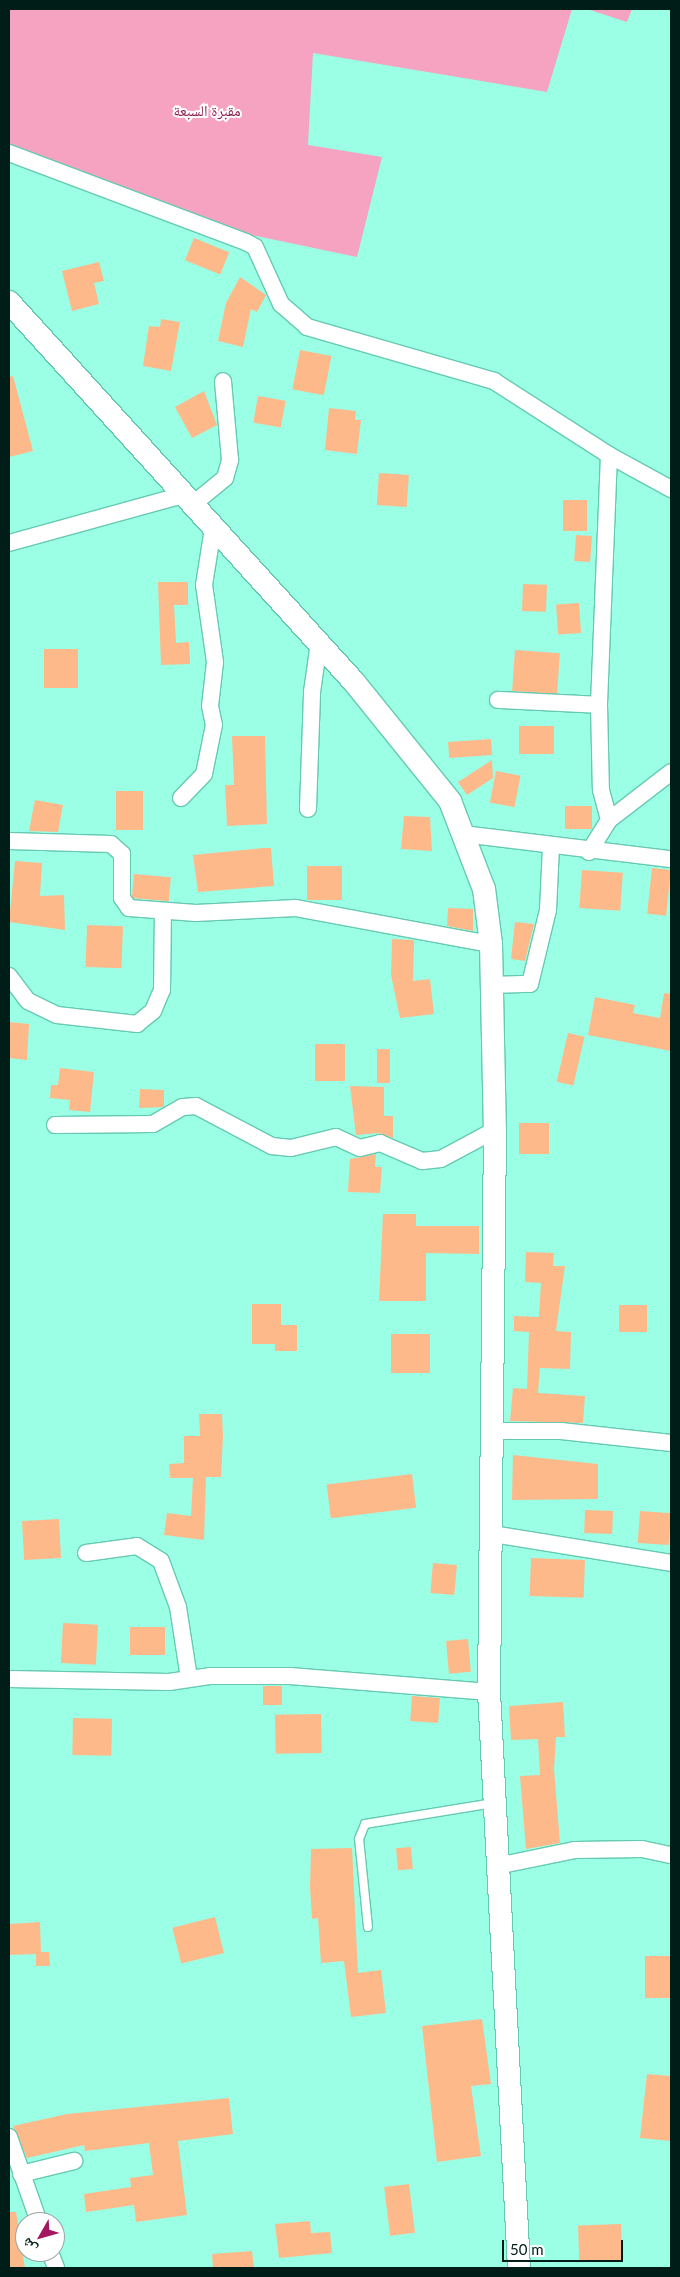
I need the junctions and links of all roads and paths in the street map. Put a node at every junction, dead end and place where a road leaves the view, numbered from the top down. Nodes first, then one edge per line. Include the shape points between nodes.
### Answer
1 (9, 153) edge
2 (9, 302) edge
3 (223, 381) dead end
4 (609, 455) junction
5 (671, 489) edge
6 (187, 500) junction
7 (213, 528) junction
8 (9, 543) edge
9 (319, 643) junction
10 (498, 700) dead end
11 (599, 706) junction
12 (671, 772) edge
13 (181, 798) dead end
14 (308, 809) dead end
15 (609, 820) junction
16 (463, 834) junction
17 (9, 841) edge
18 (551, 846) junction
19 (589, 852) junction
20 (671, 859) edge
21 (163, 911) junction
22 (491, 944) junction
23 (9, 976) edge
24 (492, 985) junction
25 (55, 1125) dead end
26 (495, 1130) junction
27 (495, 1431) junction
28 (671, 1442) edge
29 (492, 1534) junction
30 (86, 1553) dead end
31 (671, 1563) edge
32 (189, 1678) junction
33 (9, 1679) edge
34 (489, 1692) junction
35 (493, 1803) junction
36 (671, 1854) edge
37 (497, 1866) junction
38 (368, 1927) dead end
39 (9, 2137) edge
40 (74, 2161) dead end
41 (21, 2174) junction
42 (35, 2212) edge
43 (519, 2268) edge

1 - 4 street via 246,242 255,247 275,295 307,327 494,381
2 - 6 street
3 - 6 street via 230,460 225,478
4 - 5 street
4 - 11 street
6 - 7 street
6 - 8 street
7 - 9 street
7 - 13 street via 204,585 215,662 210,706 214,725 204,774
9 - 14 street via 312,692
9 - 16 street via 450,801
10 - 11 street
11 - 15 street via 601,790
12 - 15 street
15 - 19 street
16 - 18 street
16 - 22 street via 484,888
17 - 21 street via 111,844 122,854 123,904
18 - 19 street
18 - 24 street via 548,910 530,984
19 - 20 street
21 - 22 street via 296,908
21 - 23 street via 162,990 153,1011 136,1024 57,1014 28,1001
22 - 24 street
24 - 26 street
25 - 26 street via 153,1124 183,1107 196,1106 272,1146 291,1148 336,1137 360,1148 380,1143 422,1161 441,1159
26 - 27 street
27 - 28 street via 561,1431
27 - 29 street
29 - 31 street
29 - 34 street
30 - 32 street via 137,1546 161,1561 178,1606
32 - 33 street via 169,1682
32 - 34 street via 361,1678
34 - 35 street
35 - 37 street
35 - 38 lane via 365,1824 359,1839
36 - 37 street via 642,1849 575,1850
37 - 43 street
39 - 41 street
40 - 41 street
41 - 42 street

